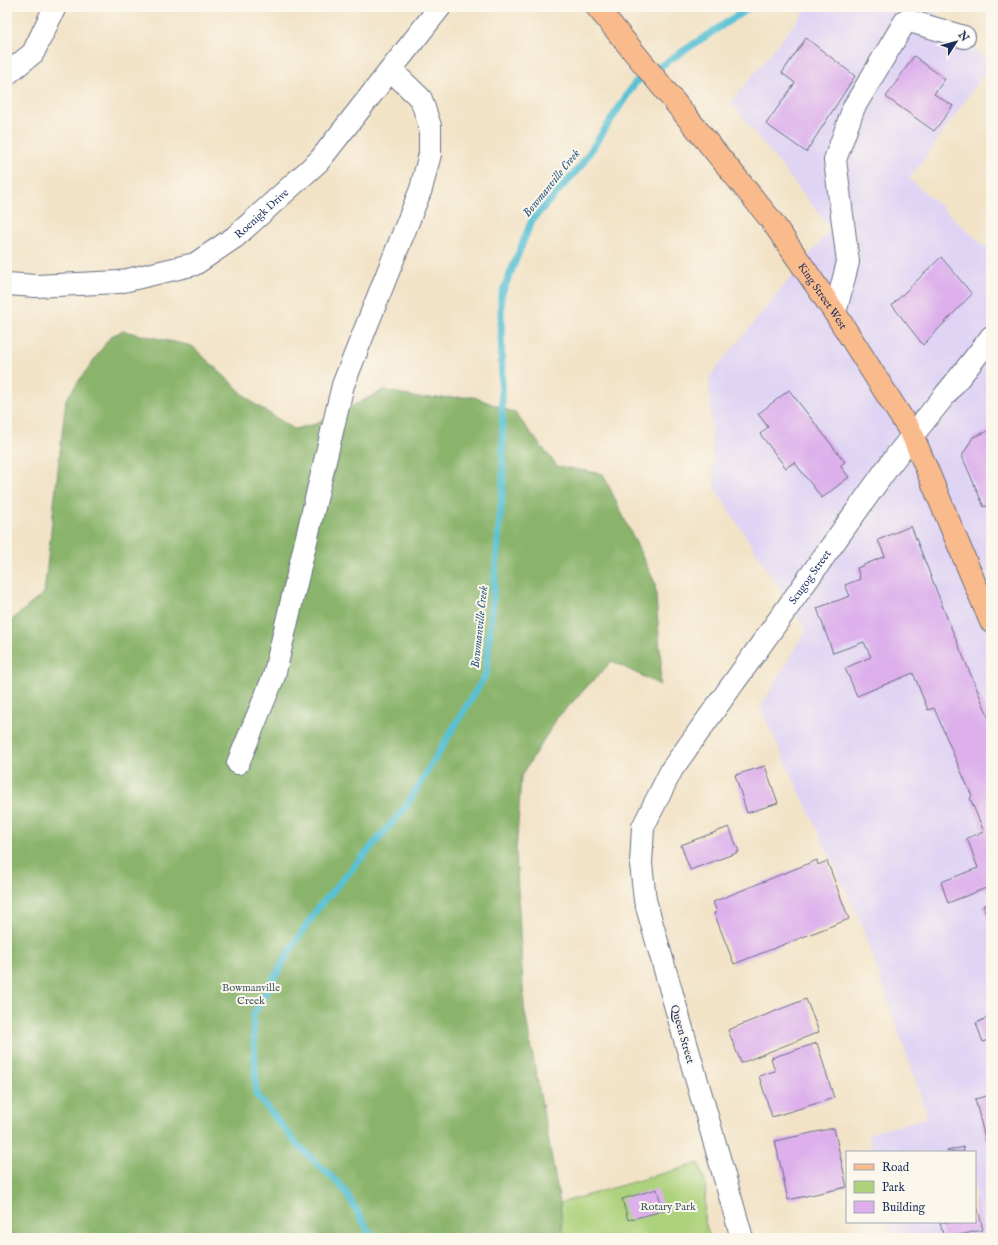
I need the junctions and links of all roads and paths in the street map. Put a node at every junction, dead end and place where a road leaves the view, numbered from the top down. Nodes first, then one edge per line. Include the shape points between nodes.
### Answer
1 (55, 7) edge
2 (440, 7) edge
3 (597, 7) edge
4 (964, 37) dead end
5 (391, 70) junction
6 (7, 74) edge
7 (7, 284) edge
8 (835, 313) junction
9 (991, 337) edge
10 (912, 434) junction
11 (991, 622) edge
12 (238, 763) dead end
13 (643, 827) joint
14 (742, 1238) edge

1 - 6 street via 33,53
2 - 5 street, Roenigk Drive
3 - 8 main road, King Street West via 771,220
4 - 8 street via 906,20 854,107 835,160 848,262
5 - 7 street, Roenigk Drive via 319,161 235,237 195,264 119,282 36,286
5 - 12 street via 421,99 430,126 430,154 421,189 343,385 274,676
8 - 10 main road, King Street West
9 - 10 street, Scugog Street
10 - 11 main road, King Street West
10 - 13 street, Scugog Street via 672,769
13 - 14 street, Queen Street via 641,864 645,900

